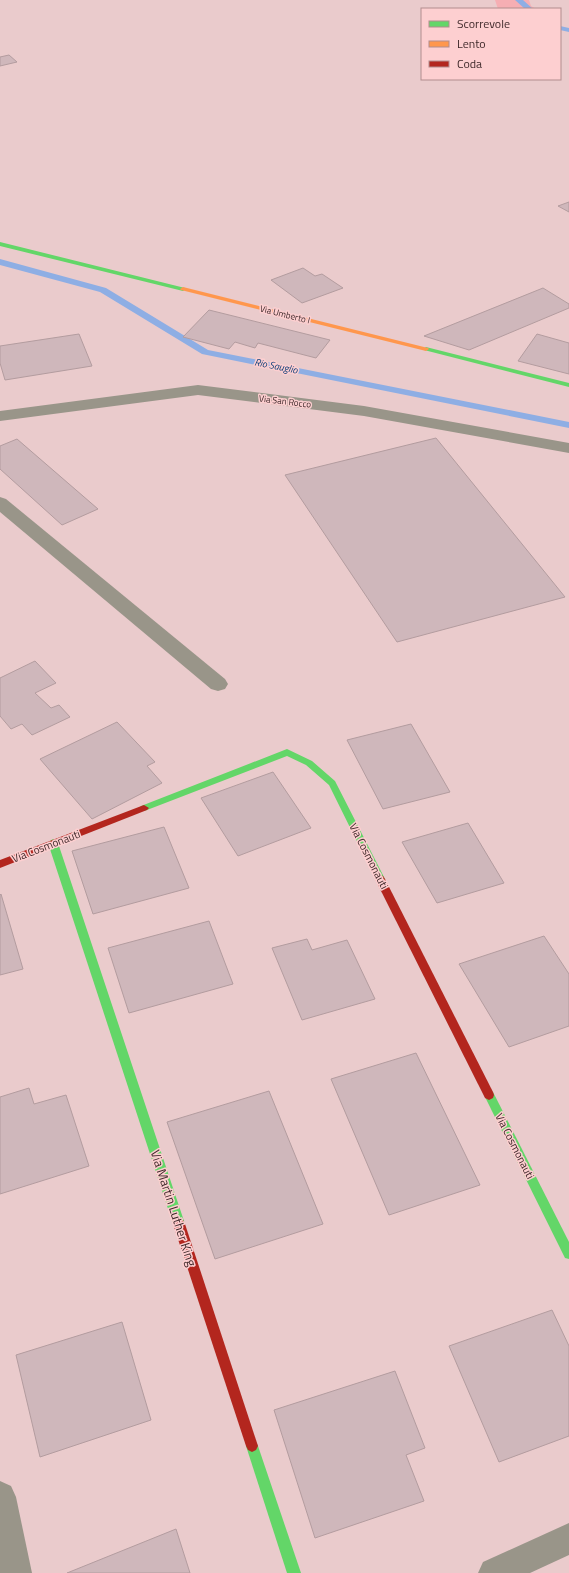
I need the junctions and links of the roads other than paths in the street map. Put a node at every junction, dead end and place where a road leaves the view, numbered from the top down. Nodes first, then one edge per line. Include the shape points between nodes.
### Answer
1 (0, 244) edge
2 (569, 385) edge
3 (0, 400) edge
4 (5, 415) edge
5 (569, 448) edge
6 (0, 503) edge
7 (218, 684) dead end
8 (53, 843) junction
9 (0, 864) edge
10 (569, 1254) edge
11 (0, 1497) edge
12 (569, 1539) edge
13 (16, 1573) edge
14 (294, 1573) edge
15 (494, 1573) edge

1 - 2 street, Via Umberto I
3 - 4 street
4 - 5 street, Via San Rocco via 198,390 364,411
6 - 7 street
8 - 9 street, Via Cosmonauti
8 - 10 street, Via Cosmonauti via 287,752 309,763 332,783
8 - 14 street, Via Martin Luther King
11 - 13 street
12 - 15 street

